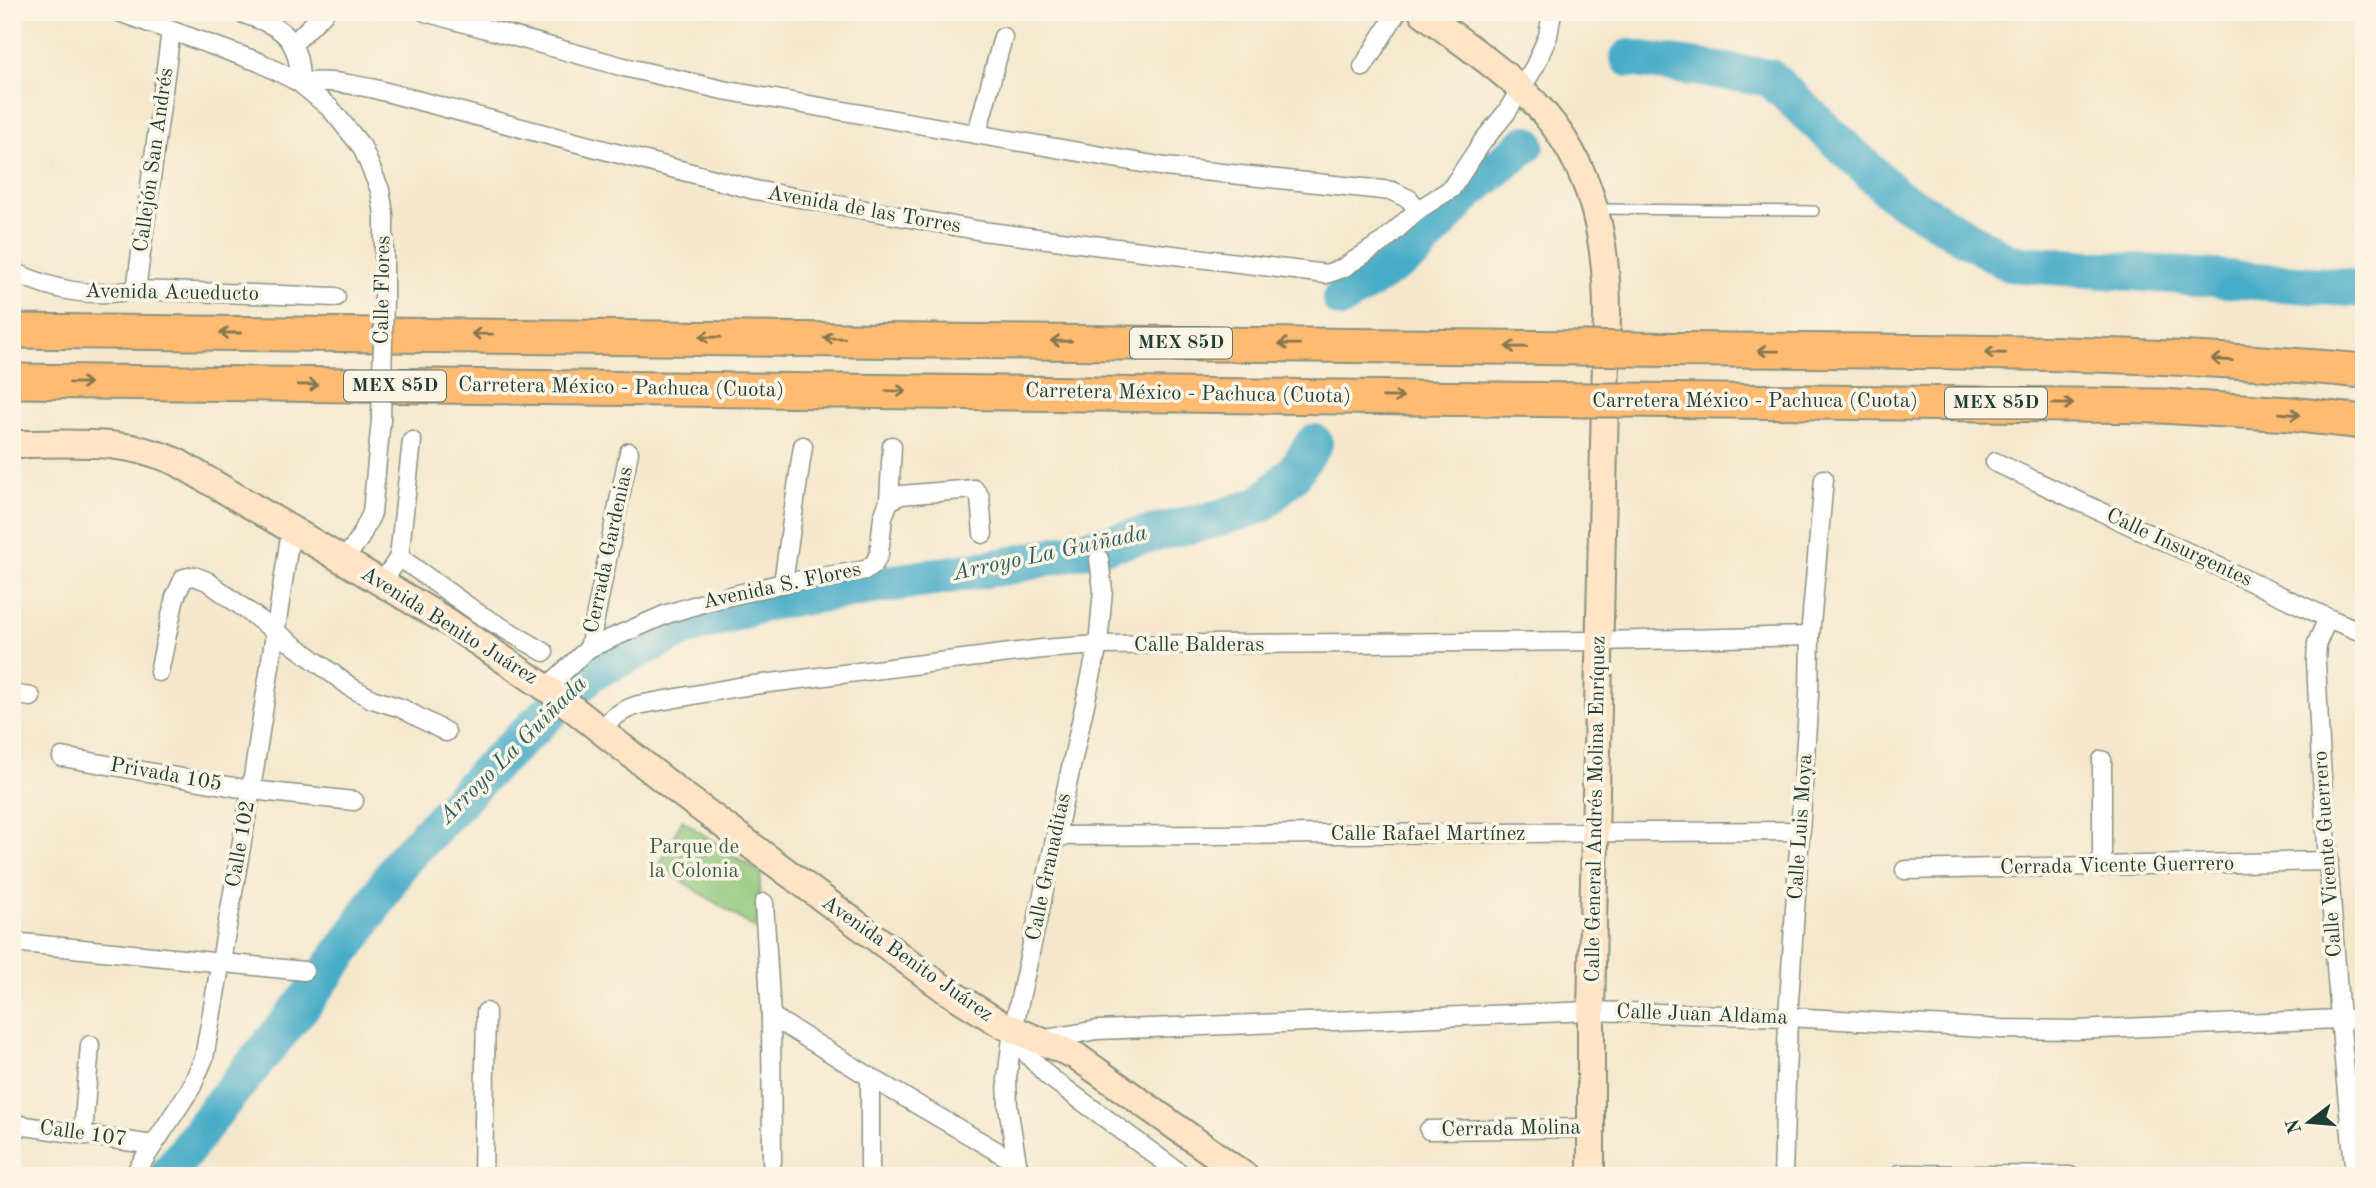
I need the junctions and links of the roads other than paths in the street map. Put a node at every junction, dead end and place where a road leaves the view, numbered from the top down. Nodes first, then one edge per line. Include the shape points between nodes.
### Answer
1 (119, 12) edge
2 (238, 12) edge
3 (325, 12) edge
4 (425, 12) edge
5 (1397, 12) edge
6 (1422, 12) edge
7 (1552, 12) edge
8 (171, 31) junction
9 (1003, 37) dead end
10 (293, 43) junction
11 (1363, 67) dead end
12 (300, 83) junction
13 (1522, 89) junction
14 (977, 133) junction
15 (1595, 209) junction
16 (1418, 210) junction
17 (1814, 212) dead end
18 (12, 271) edge
19 (136, 290) junction
20 (336, 296) dead end
21 (12, 331) edge
22 (2364, 371) edge
23 (12, 382) edge
24 (2364, 422) edge
25 (412, 441) dead end
26 (12, 444) edge
27 (803, 446) dead end
28 (892, 446) dead end
29 (629, 452) dead end
30 (1995, 462) dead end
31 (1824, 479) dead end
32 (889, 501) junction
33 (291, 530) junction
34 (983, 534) dead end
35 (399, 557) junction
36 (1099, 559) dead end
37 (343, 561) junction
38 (383, 582) junction
39 (783, 583) junction
40 (2328, 618) junction
41 (2364, 632) edge
42 (275, 633) junction
43 (1811, 636) junction
44 (1599, 641) junction
45 (1098, 645) junction
46 (589, 648) junction
47 (544, 652) dead end
48 (159, 672) dead end
49 (549, 690) junction
50 (12, 694) edge
51 (32, 696) dead end
52 (593, 724) junction
53 (446, 732) dead end
54 (62, 757) dead end
55 (2102, 760) dead end
56 (251, 790) junction
57 (354, 801) dead end
58 (1801, 831) junction
59 (1596, 834) junction
60 (1056, 836) junction
61 (2329, 861) junction
62 (2102, 867) junction
63 (1905, 870) dead end
64 (764, 903) dead end
65 (12, 942) edge
66 (220, 961) junction
67 (304, 971) dead end
68 (1591, 1011) junction
69 (486, 1012) dead end
70 (771, 1016) junction
71 (1788, 1017) junction
72 (2364, 1018) edge
73 (2340, 1019) junction
74 (1013, 1030) junction
75 (1040, 1040) junction
76 (90, 1045) dead end
77 (870, 1077) junction
78 (12, 1124) edge
79 (1592, 1128) junction
80 (1429, 1130) dead end
81 (83, 1133) junction
82 (153, 1145) junction
83 (772, 1162) dead end
84 (1018, 1169) edge
85 (1899, 1174) edge
86 (133, 1176) edge
87 (483, 1176) edge
88 (870, 1176) edge
89 (1184, 1176) edge
90 (1245, 1176) edge
91 (1591, 1176) edge
92 (1783, 1176) edge
93 (2070, 1176) edge
94 (2355, 1176) edge

1 - 8 street
2 - 10 street via 280,29
3 - 10 street
4 - 14 street via 688,83
5 - 11 street
6 - 13 main road, Calle General Andrés Molina Enríquez
7 - 13 street, Avenida de las Torres via 1544,48
8 - 12 street via 259,62
8 - 19 street, Callejón San Andrés
9 - 14 street
10 - 12 street
12 - 16 street, Avenida de las Torres via 335,81 371,88 755,190 982,231 1307,273 1326,274 1343,268 1384,241
12 - 37 street, Calle Flores, bridge via 362,147 380,190 384,214 381,420 372,513
13 - 15 main road, Calle General Andrés Molina Enríquez via 1564,136
13 - 16 street, Avenida de las Torres via 1451,189
14 - 16 street via 1165,167 1392,191 1409,199
15 - 17 lane
15 - 44 main road, Calle General Andrés Molina Enríquez via 1607,279
18 - 19 street, Avenida Acueducto via 57,290 114,294
19 - 20 street, Avenida Acueducto
22 -> 21 highway, MEX 85D, bridge via 2144,356
23 -> 24 highway, Carretera México - Pachuca (Cuota) / MEX 85D, bridge via 2161,406
25 - 35 street
26 - 33 main road, Avenida Benito Juárez via 105,444 154,452 177,461
27 - 39 street
28 - 32 street
29 - 46 street, Cerrada Gardenias
30 - 40 street, Calle Insurgentes
31 - 43 street, Calle Luis Moya
32 - 34 street via 901,495 976,490
32 - 39 street, Avenida S. Flores via 880,554 874,564 859,573
33 - 37 main road, Avenida Benito Juárez
33 - 42 street, Calle 102
35 - 38 street
35 - 47 street via 478,614
36 - 45 street, Calle Granaditas via 1103,590
37 - 38 main road, Avenida Benito Juárez
38 - 49 main road, Avenida Benito Juárez
39 - 46 street, Avenida S. Flores via 667,614
40 - 41 street, Calle Insurgentes
40 - 61 street, Calle Vicente Guerrero via 2316,662
42 - 48 street via 207,581 188,576 175,597
42 - 53 street via 352,688
42 - 56 street, Calle 102
43 - 44 street, Calle Balderas
43 - 58 street, Calle Luis Moya
44 - 45 street, Calle Balderas
44 - 59 main road, Calle General Andrés Molina Enríquez
45 - 52 street, Calle Balderas via 738,687 638,705
45 - 60 street, Calle Granaditas
46 - 49 street, Avenida S. Flores
49 - 52 main road, Avenida Benito Juárez
50 - 51 street
52 - 74 main road, Avenida Benito Juárez via 936,983
54 - 56 street, Privada 105
55 - 62 street
56 - 57 street, Privada 105
56 - 66 street, Calle 102
58 - 59 street, Calle Rafael Martínez
58 - 71 street, Calle Luis Moya
59 - 60 street, Calle Rafael Martínez
59 - 68 main road, Calle General Andrés Molina Enríquez
60 - 74 street, Calle Granaditas
61 - 62 street, Cerrada Vicente Guerrero
61 - 73 street, Calle Vicente Guerrero
62 - 63 street, Cerrada Vicente Guerrero
64 - 70 street
65 - 66 street
66 - 67 street
66 - 82 street, Calle 102 via 199,1074
68 - 71 street, Calle Juan Aldama
68 - 75 street, Calle Juan Aldama via 1097,1030
68 - 79 main road, Calle General Andrés Molina Enríquez
69 - 87 street
70 - 77 street
70 - 83 street
71 - 73 street, Calle Juan Aldama via 2063,1030
71 - 92 street, Calle Luis Moya
72 - 73 street, Calle Juan Aldama
73 - 94 street, Calle Vicente Guerrero
74 - 75 main road
74 - 84 street, Calle Granaditas via 1008,1106
74 - 89 street via 1048,1076
75 - 90 main road via 1076,1056
76 - 81 street
77 - 84 street
77 - 88 street
78 - 81 street, Calle 107
79 - 80 street, Cerrada Molina
79 - 91 main road, Calle General Andrés Molina Enríquez
81 - 82 street, Calle 107
82 - 86 street, Calle 102
85 - 93 street

